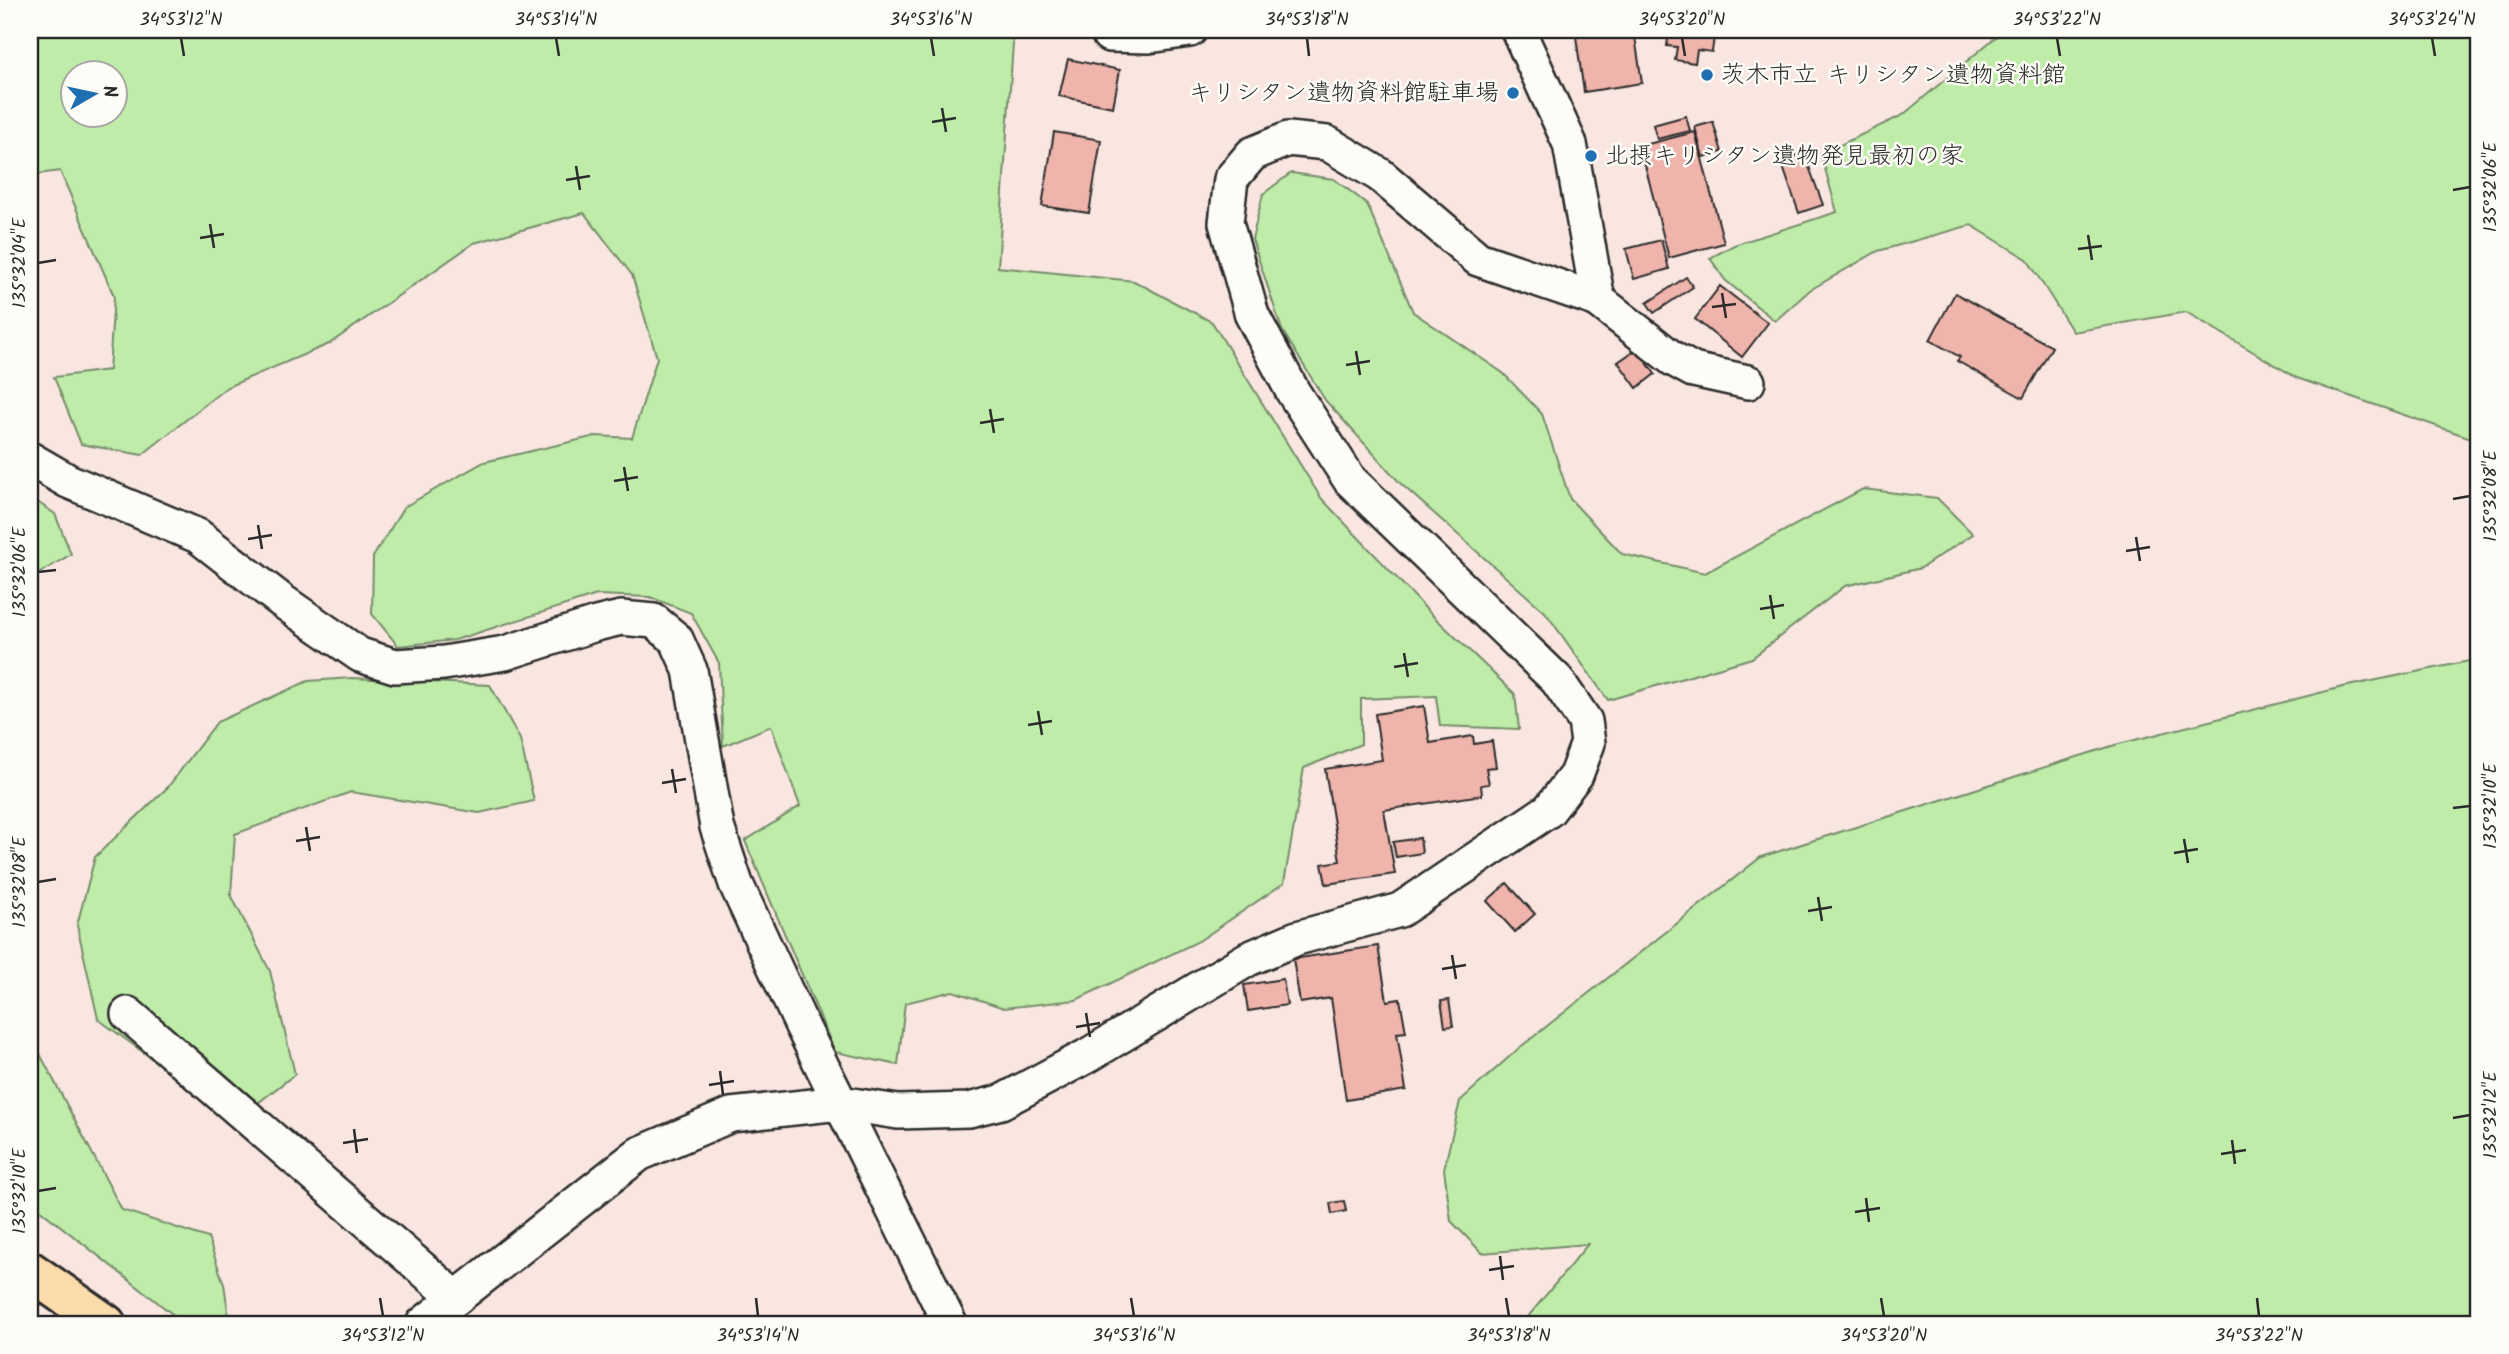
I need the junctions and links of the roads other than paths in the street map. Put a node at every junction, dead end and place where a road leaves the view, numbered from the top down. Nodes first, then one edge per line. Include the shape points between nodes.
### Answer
1 (1190, 30) edge
2 (1518, 30) edge
3 (1109, 36) dead end
4 (1598, 300) junction
5 (1748, 382) dead end
6 (30, 459) edge
7 (128, 1014) dead end
8 (840, 1103) junction
9 (30, 1271) edge
10 (456, 1298) junction
11 (106, 1324) edge
12 (424, 1324) edge
13 (950, 1324) edge

1 - 3 street
2 - 4 street via 1570,144
4 - 5 street via 1693,370
4 - 8 street via 1478,259 1380,175 1327,143 1288,139 1252,154 1231,179 1226,223 1252,315 1293,392 1350,480 1557,680 1585,721 1588,743 1576,775 1549,810 1400,910 1297,938 1248,958 1087,1056 1001,1102 970,1110 898,1112
6 - 8 street via 68,481 198,536 360,654 395,666 505,653 621,618 654,621 676,639 690,670 717,827 736,884
7 - 10 street
8 - 10 street via 731,1115 639,1154
8 - 13 street
9 - 11 highway
10 - 12 street

